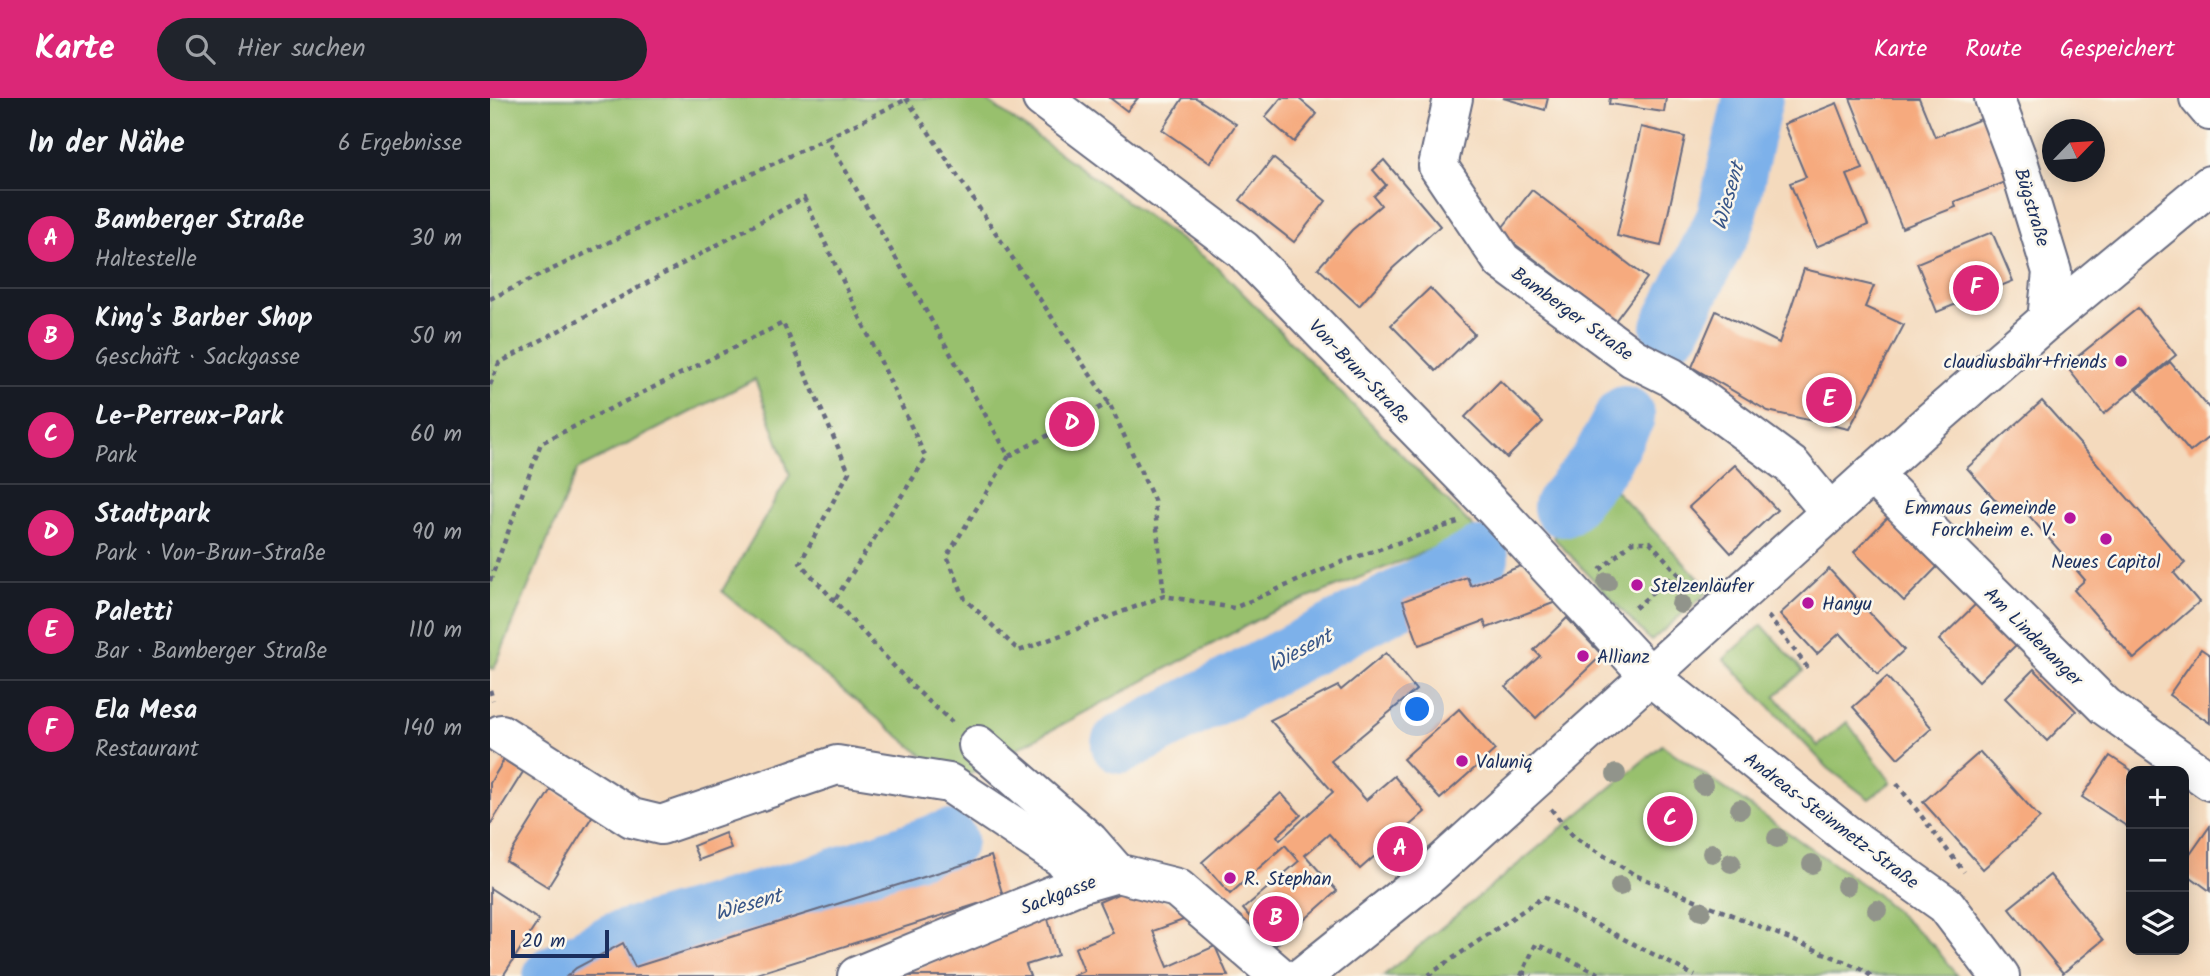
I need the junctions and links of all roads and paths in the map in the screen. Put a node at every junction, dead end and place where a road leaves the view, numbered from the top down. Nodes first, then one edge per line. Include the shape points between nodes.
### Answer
1 (1042, 98) edge
2 (1453, 98) edge
3 (1994, 98) edge
4 (2199, 98) edge
5 (906, 99) edge
6 (2210, 111) edge
7 (827, 138) junction
8 (2210, 185) edge
9 (490, 299) edge
10 (2047, 320) junction
11 (490, 385) edge
12 (1109, 403) junction
13 (1009, 456) junction
14 (1872, 474) junction
15 (1496, 510) junction
16 (1830, 512) junction
17 (490, 581) edge
18 (1689, 585) junction
19 (1745, 587) junction
20 (1574, 594) junction
21 (1164, 596) junction
22 (834, 601) junction
23 (1716, 615) junction
24 (1608, 630) junction
25 (1808, 668) dead end
26 (1650, 676) junction
27 (501, 734) dead end
28 (978, 746) joint
29 (2210, 781) edge
30 (1531, 784) junction
31 (1897, 785) dead end
32 (1087, 871) junction
33 (1946, 905) junction
34 (1522, 974) edge
35 (857, 976) edge
36 (1279, 976) edge
37 (1303, 976) edge
38 (1432, 976) edge
39 (1532, 976) edge
40 (1604, 976) edge
41 (1695, 976) edge
42 (1871, 976) edge
43 (2000, 976) edge

1 - 15 street, Von-Brun-Straße via 1243,250
2 - 16 street, Bamberger Straße via 1438,166 1502,261 1633,358 1671,377 1792,466
3 - 10 street, Bügstraße via 2052,272
4 - 6 street
5 - 7 path
5 - 12 path
7 - 9 path
7 - 13 path
8 - 10 street
10 - 14 street
11 - 22 path via 499,363 804,198 926,458
12 - 13 path
12 - 21 path via 1154,500
13 - 21 path via 947,556 965,599 1019,651
14 - 16 street
14 - 29 street, Am Lindenanger via 2105,706
15 - 20 street, Von-Brun-Straße
15 - 21 path via 1339,563 1234,608
16 - 19 street
17 - 22 path via 541,443 783,323 849,472 800,563
18 - 20 path via 1650,541 1632,542
18 - 23 path
18 - 24 path via 1669,579
19 - 23 street
19 - 25 path
20 - 24 street, Von-Brun-Straße
22 - 28 path via 912,686
23 - 26 street
24 - 26 street, Von-Brun-Straße
26 - 30 street
26 - 33 street, Andreas-Steinmetz-Straße via 1846,834
27 - 32 street via 632,818 661,825 837,765 949,783
28 - 32 street via 1089,841
30 - 37 street via 1427,877
30 - 42 path via 1574,837 1635,875
31 - 33 path via 1968,877
32 - 35 street, Sackgasse
32 - 36 street, Sackgasse via 1177,888
33 - 43 street, Andreas-Steinmetz-Straße
34 - 39 path
34 - 40 path via 1536,944
38 - 41 path via 1543,897

